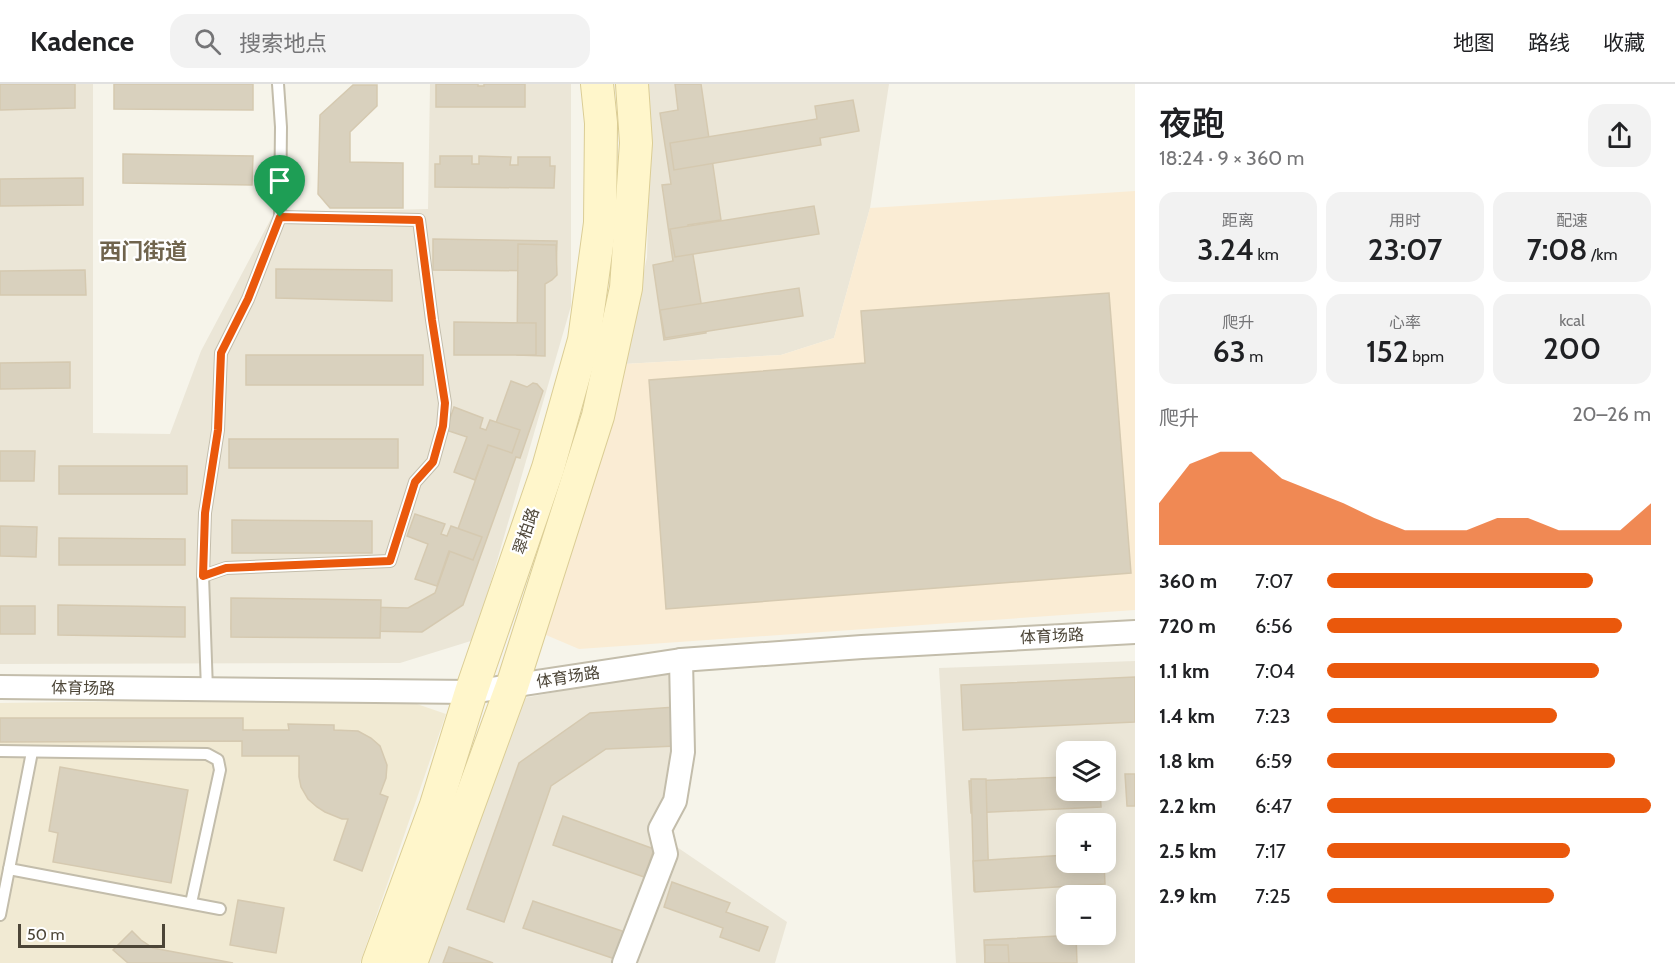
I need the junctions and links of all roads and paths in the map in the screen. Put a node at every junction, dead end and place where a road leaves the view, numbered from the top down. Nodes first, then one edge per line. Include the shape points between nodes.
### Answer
1 (278, 84) edge
2 (597, 84) edge
3 (632, 84) edge
4 (280, 217) junction
5 (203, 576) junction
6 (1135, 632) edge
7 (681, 660) junction
8 (512, 686) junction
9 (0, 687) edge
10 (207, 690) junction
11 (471, 692) junction
12 (0, 751) edge
13 (32, 752) junction
14 (9, 869) junction
15 (191, 903) junction
16 (220, 909) dead end
17 (0, 915) edge
18 (378, 963) edge
19 (411, 963) edge
20 (624, 963) edge

1 - 4 lane
2 - 11 main road, 翠柏路 via 601,123 600,223 584,340 548,468
3 - 8 main road, 翠柏路 via 636,142 626,288 598,416
4 - 5 lane via 248,299 221,353 218,430 205,513
4 - 5 lane via 419,220 445,403 443,426 433,462 415,482 390,561 226,568
5 - 10 lane
6 - 7 street, 体育场路
7 - 8 street, 体育场路
7 - 20 street via 683,752 675,801 660,829 666,854
8 - 11 street, 体育场路
8 - 19 main road, 翠柏路
9 - 10 street, 体育场路
10 - 11 street, 体育场路
11 - 18 main road, 翠柏路 via 436,805
12 - 13 lane
13 - 14 lane
13 - 15 lane via 207,754 218,760 220,770
14 - 15 lane
14 - 17 lane
15 - 16 lane

